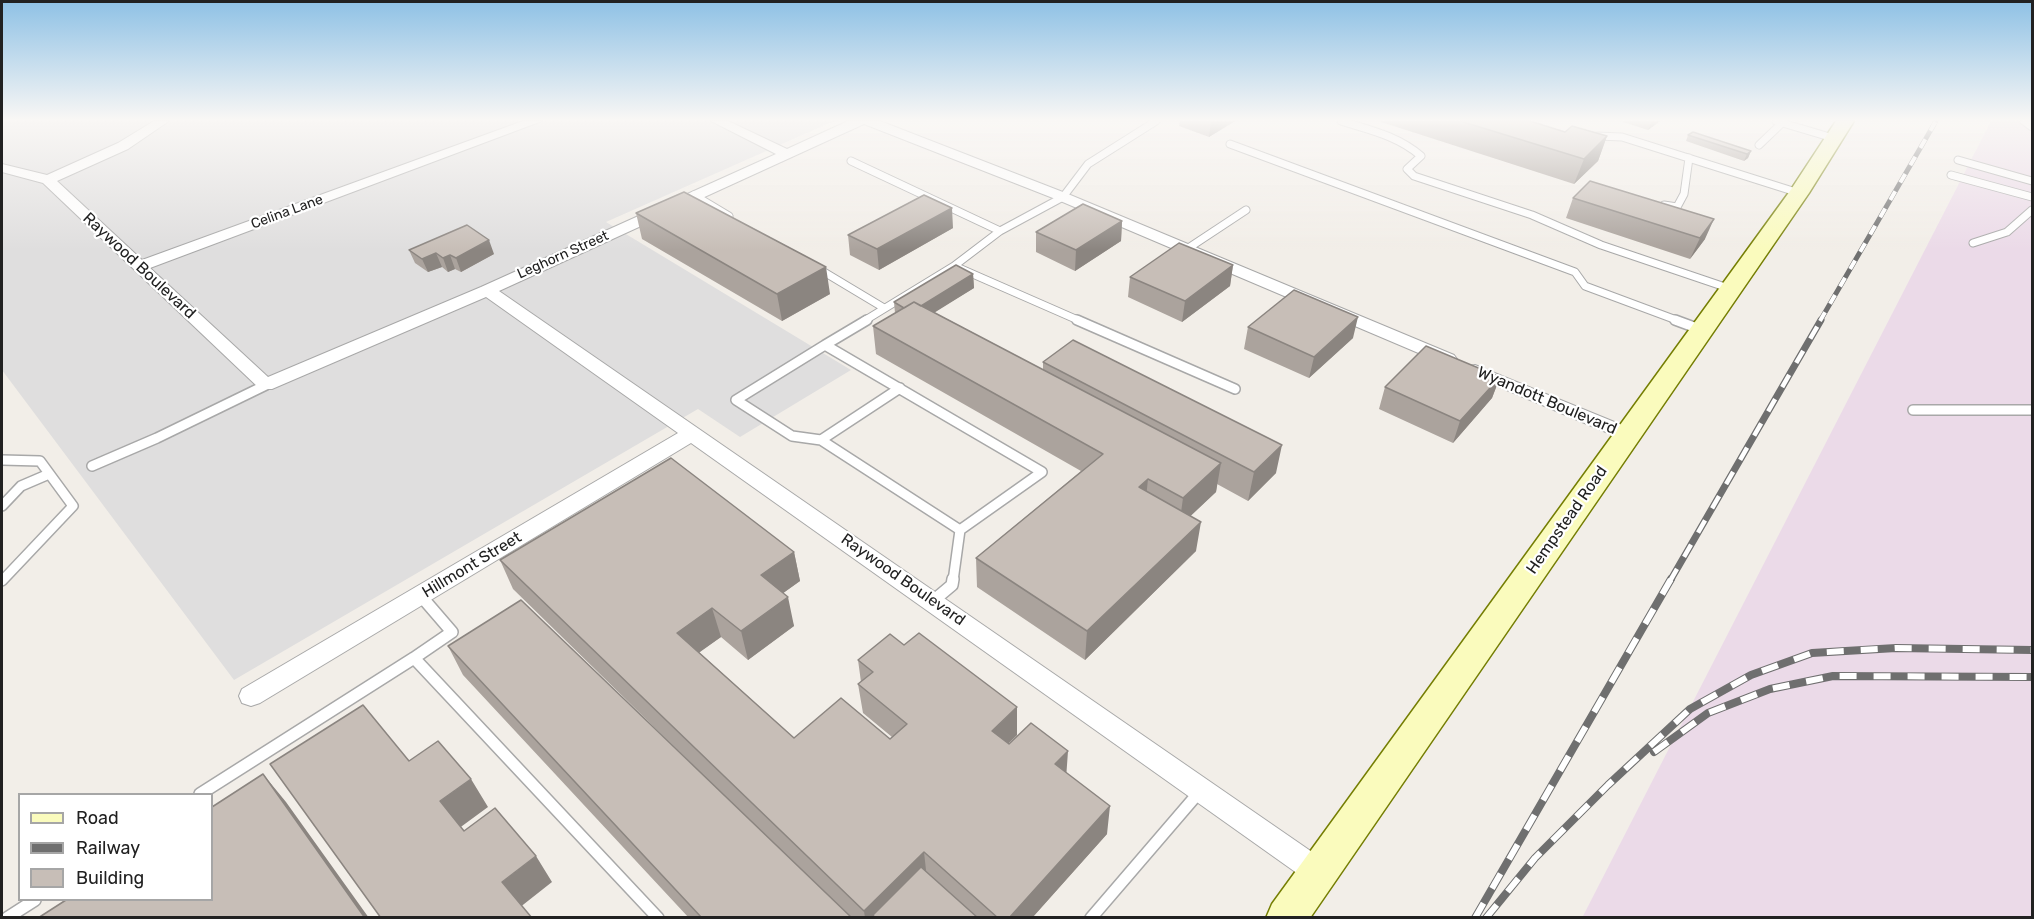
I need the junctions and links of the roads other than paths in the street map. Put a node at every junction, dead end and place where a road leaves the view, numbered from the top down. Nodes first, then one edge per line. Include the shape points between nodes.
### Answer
1 (84, 164) edge
2 (419, 164) edge
3 (762, 164) edge
4 (857, 164) edge
5 (978, 164) edge
6 (1088, 164) edge
7 (1284, 164) edge
8 (1413, 164) edge
9 (1688, 164) edge
10 (1708, 164) edge
11 (1817, 164) edge
12 (1972, 164) edge
13 (2, 168) edge
14 (1951, 175) dead end
15 (48, 180) junction
16 (2032, 181) edge
17 (1799, 193) junction
18 (694, 195) junction
19 (1063, 197) junction
20 (2032, 197) edge
21 (1658, 203) edge
22 (1246, 210) dead end
23 (2032, 210) edge
24 (734, 219) edge
25 (1000, 231) junction
26 (1973, 243) dead end
27 (1187, 249) junction
28 (140, 266) junction
29 (954, 266) junction
30 (814, 267) edge
31 (1731, 289) junction
32 (487, 290) junction
33 (884, 308) junction
34 (1702, 330) junction
35 (825, 345) junction
36 (266, 385) junction
37 (900, 388) junction
38 (1235, 389) dead end
39 (1913, 410) dead end
40 (2032, 410) edge
41 (693, 433) junction
42 (1627, 434) junction
43 (820, 440) junction
44 (2, 460) edge
45 (92, 466) dead end
46 (49, 474) junction
47 (2, 506) edge
48 (960, 530) junction
49 (2, 581) edge
50 (421, 596) junction
51 (933, 601) junction
52 (414, 658) junction
53 (251, 696) dead end
54 (1201, 789) junction
55 (203, 793) edge
56 (1318, 872) junction
57 (33, 901) edge
58 (7, 918) edge
59 (658, 918) edge
60 (1091, 918) edge
61 (1286, 918) edge

1 - 15 street
2 - 28 street, Celina Lane
3 - 18 street, Leghorn Street
4 - 25 lane
5 - 19 street, Wyandott Boulevard
6 - 19 lane
7 - 34 lane via 1575,272 1585,286
8 - 31 lane via 1407,169 1414,176
9 - 21 lane via 1684,194 1677,207
10 - 17 lane
11 - 17 main road, Hempstead Road
12 - 16 lane
13 - 15 street, Raywood Boulevard
14 - 20 lane
15 - 28 street, Raywood Boulevard
17 - 31 main road, Hempstead Road
18 - 24 lane
18 - 32 street, Leghorn Street
19 - 25 lane
19 - 27 street, Wyandott Boulevard
22 - 27 lane
23 - 26 lane via 2007,232
25 - 29 lane
27 - 42 street, Wyandott Boulevard
28 - 36 street, Raywood Boulevard
29 - 33 lane
29 - 38 lane
30 - 33 lane
31 - 34 main road, Hempstead Road
32 - 36 street, Leghorn Street
32 - 41 street, Raywood Boulevard
33 - 35 lane
34 - 42 main road, Hempstead Road
35 - 37 lane
35 - 43 lane via 736,400 792,436
36 - 45 lane
37 - 43 lane
37 - 48 lane via 1042,472
39 - 40 lane
41 - 50 street, Hillmont Street
41 - 51 street, Raywood Boulevard
42 - 56 main road, Hempstead Road
43 - 48 lane
44 - 46 lane via 40,461
46 - 47 lane via 21,486
46 - 49 lane via 73,506
48 - 51 lane via 952,585
50 - 52 lane via 452,632
50 - 53 street, Hillmont Street
51 - 54 street, Raywood Boulevard
52 - 55 lane
52 - 59 lane
54 - 56 street, Raywood Boulevard
54 - 60 lane
56 - 61 main road, Hempstead Road
57 - 58 lane

